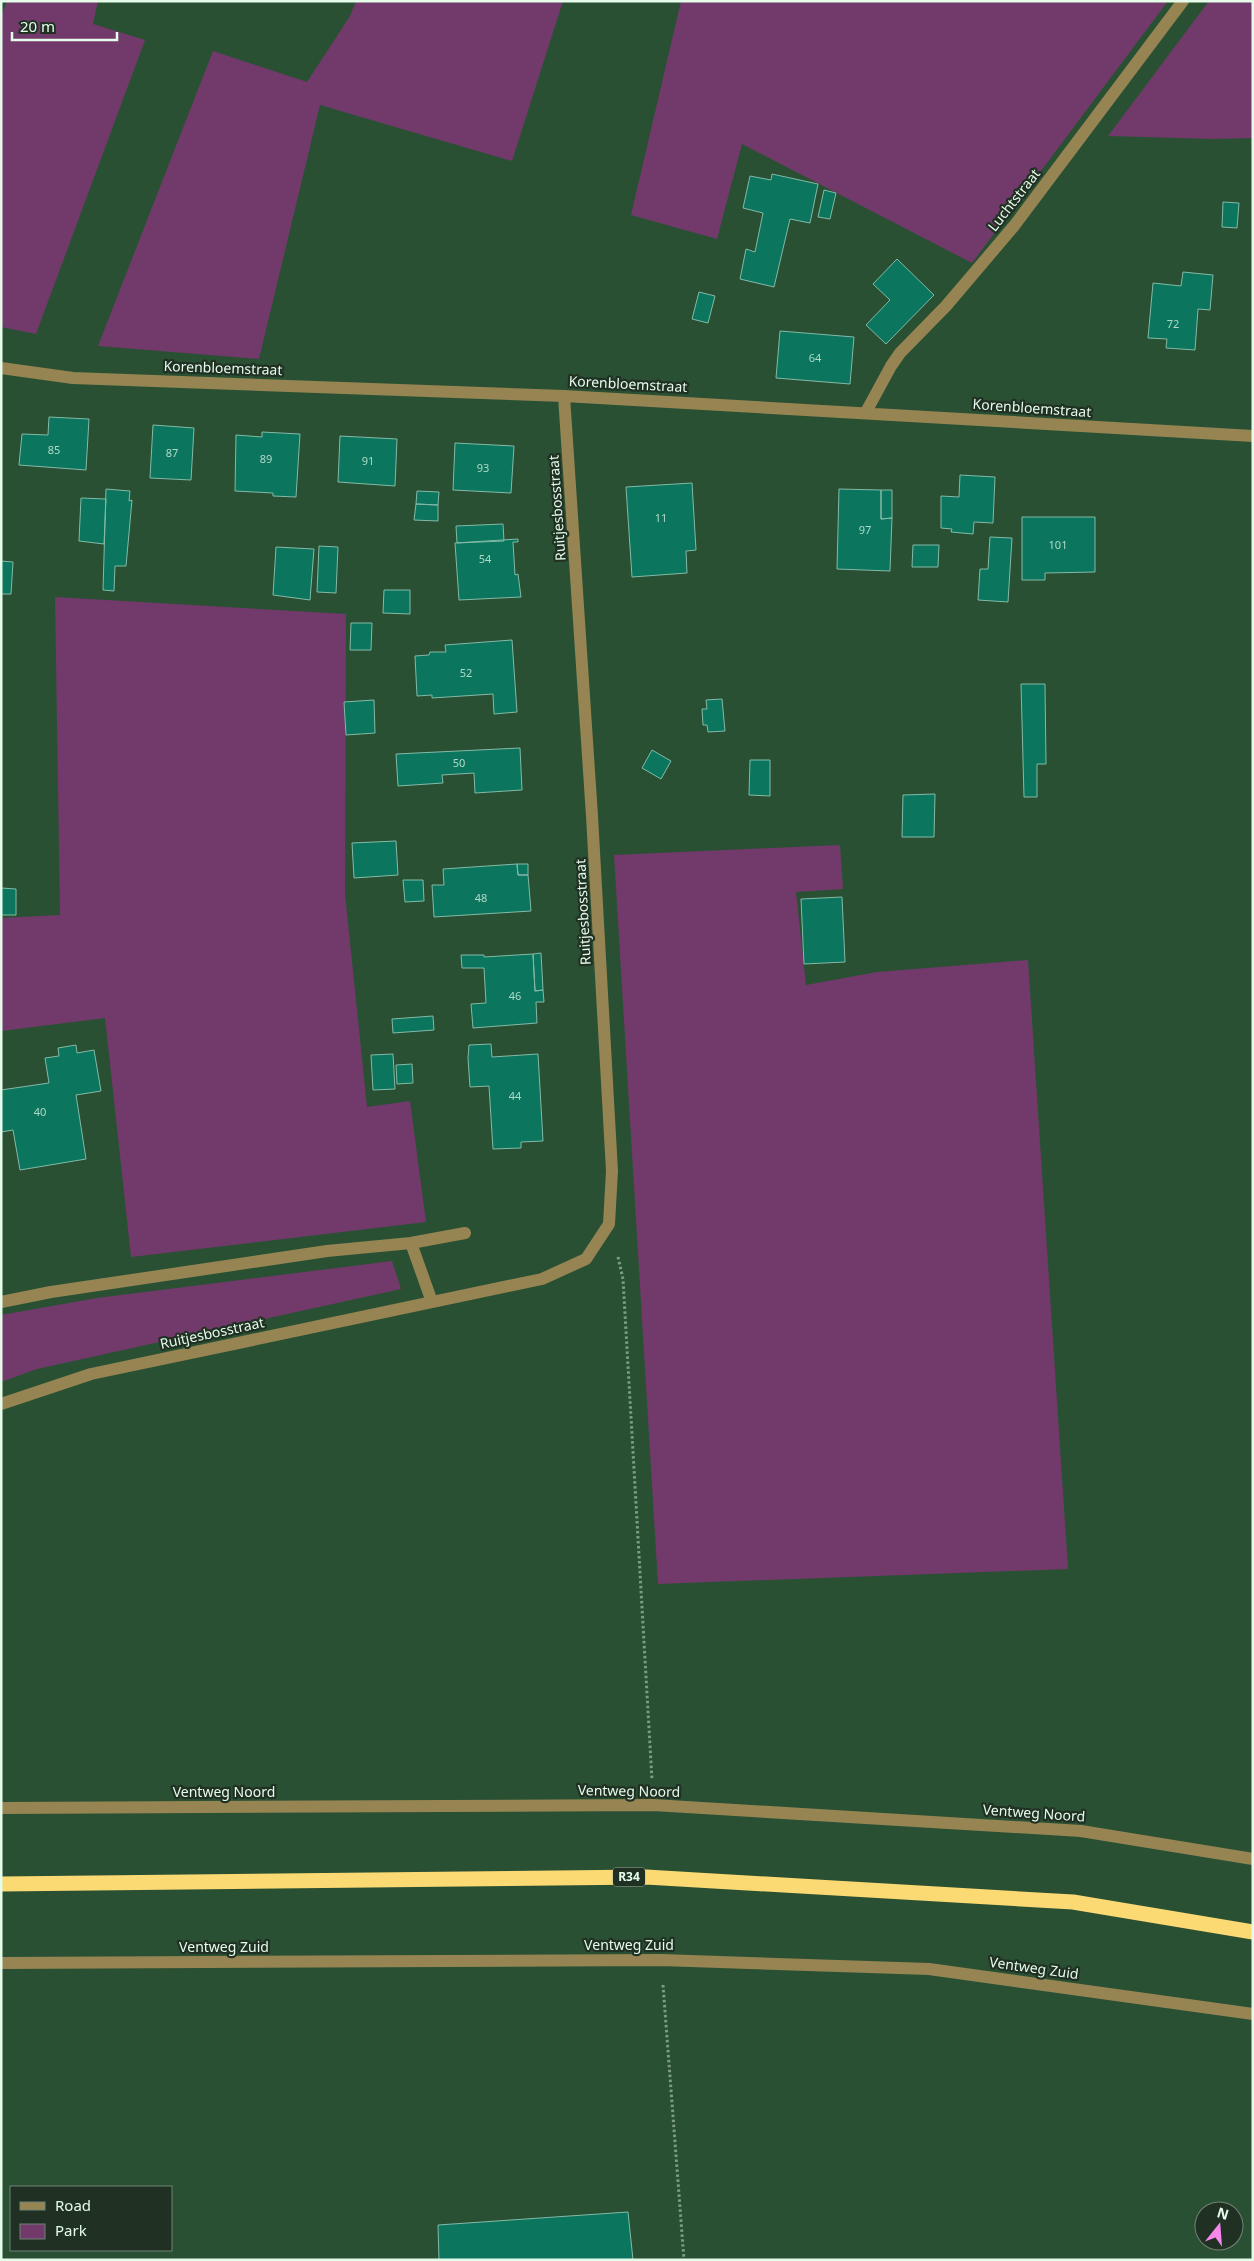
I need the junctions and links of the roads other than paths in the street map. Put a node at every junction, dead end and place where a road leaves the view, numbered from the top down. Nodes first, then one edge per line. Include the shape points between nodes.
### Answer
1 (1182, 1) edge
2 (1, 368) edge
3 (564, 396) junction
4 (866, 412) junction
5 (1253, 436) edge
6 (465, 1233) dead end
7 (411, 1243) junction
8 (1, 1302) edge
9 (432, 1302) junction
10 (1, 1404) edge
11 (1, 1808) edge
12 (1253, 1860) edge
13 (1, 1884) edge
14 (1253, 1932) edge
15 (1, 1963) edge
16 (1253, 2014) edge

1 - 4 street, Luchtstraat via 1014,226 946,306 900,353
2 - 3 street, Korenbloemstraat via 73,378
3 - 4 street, Korenbloemstraat
3 - 9 street, Ruitjesbosstraat via 612,1171 609,1224 586,1259 542,1279
4 - 5 street, Korenbloemstraat
6 - 7 street
7 - 8 street via 328,1251
7 - 9 street
9 - 10 street, Ruitjesbosstraat via 91,1374
11 - 12 street, Ventweg Noord via 653,1805 1081,1830
13 - 14 highway, R34 via 646,1877 1073,1902
15 - 16 street, Ventweg Zuid via 661,1960 929,1969

